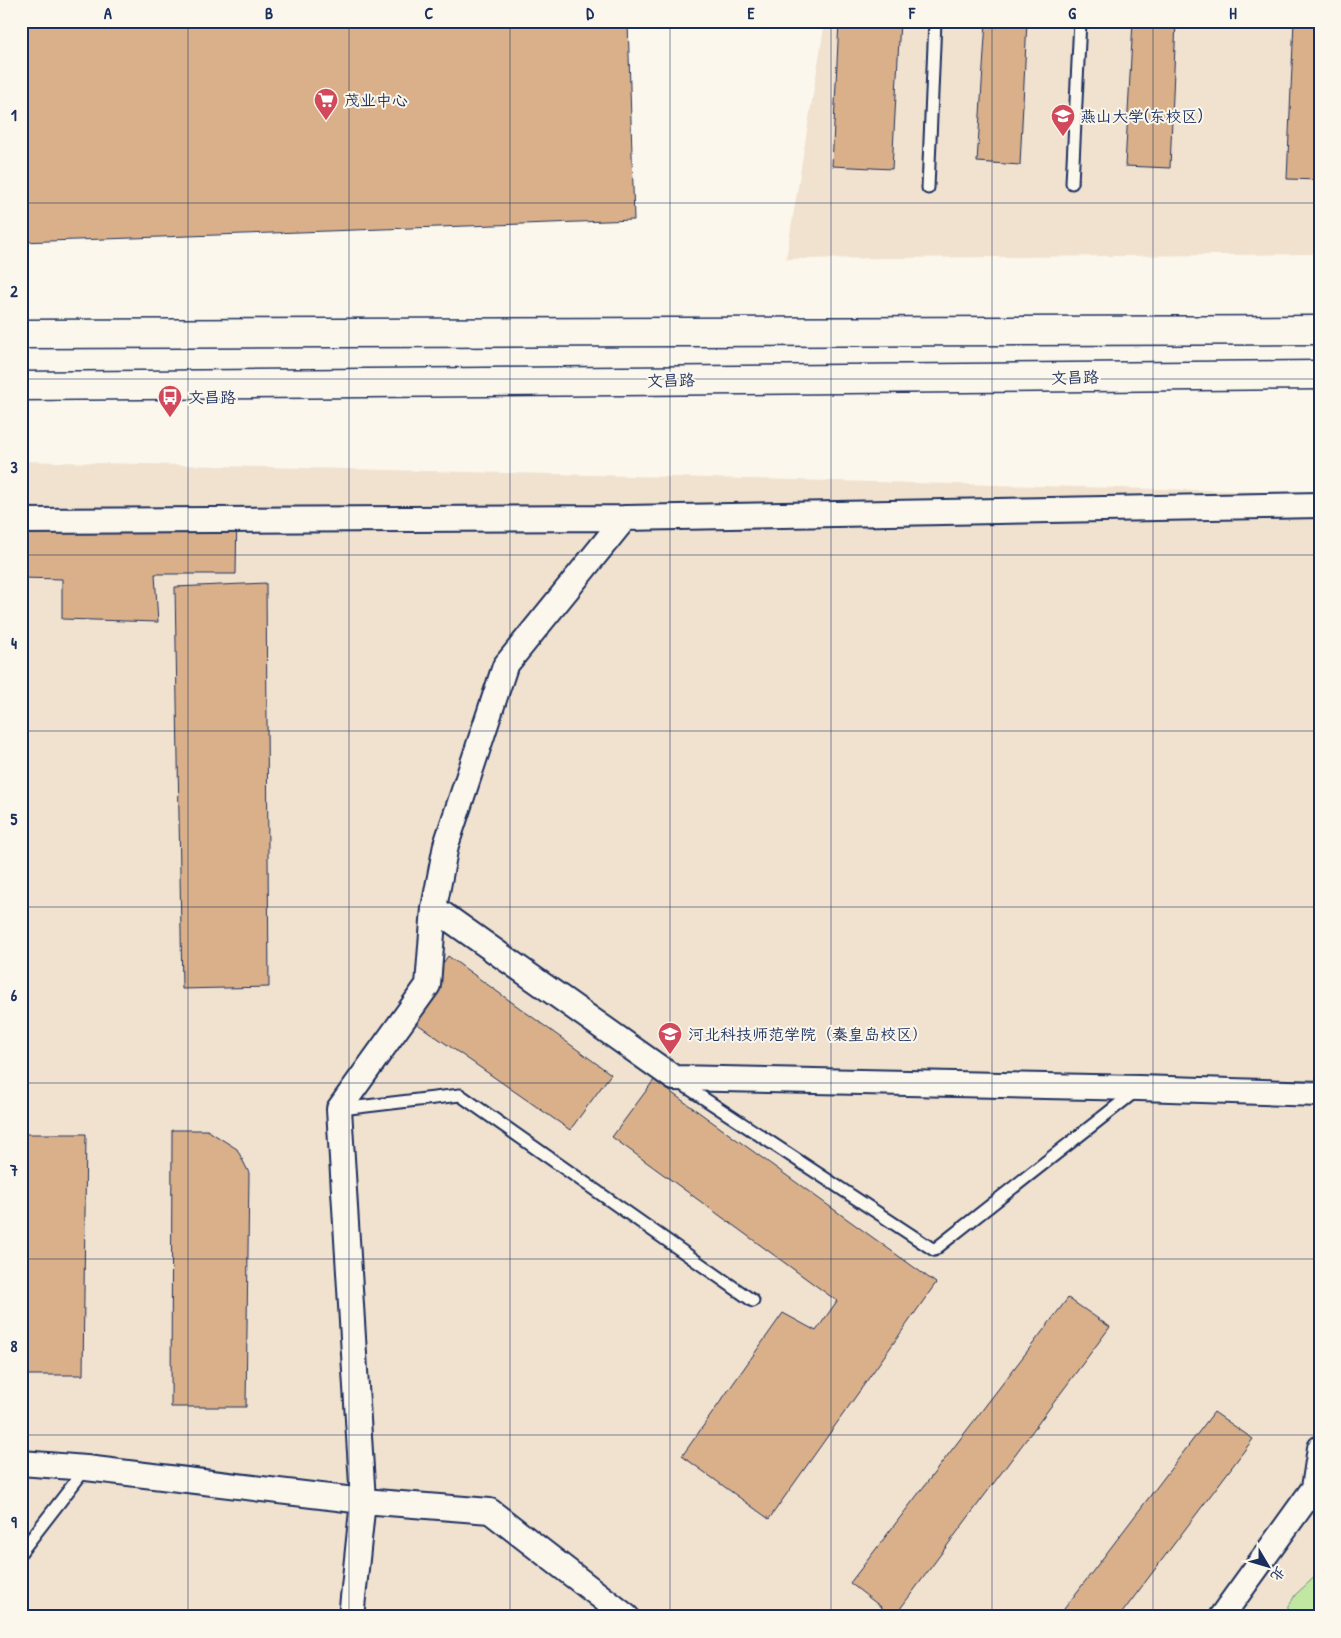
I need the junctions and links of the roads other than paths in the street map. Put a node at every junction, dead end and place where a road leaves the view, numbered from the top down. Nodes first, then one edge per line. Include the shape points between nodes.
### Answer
1 (935, 21) edge
2 (1080, 21) edge
3 (1072, 183) dead end
4 (928, 188) dead end
5 (1320, 330) edge
6 (21, 334) edge
7 (1320, 375) edge
8 (21, 386) edge
9 (1320, 505) edge
10 (625, 518) junction
11 (21, 521) edge
12 (434, 908) junction
13 (674, 1078) junction
14 (1140, 1088) junction
15 (1320, 1094) edge
16 (339, 1109) junction
17 (752, 1301) dead end
18 (1320, 1448) edge
19 (21, 1463) edge
20 (86, 1468) junction
21 (363, 1501) junction
22 (21, 1552) edge
23 (351, 1617) edge
24 (627, 1617) edge
25 (1221, 1617) edge

1 - 4 lane
2 - 3 lane
5 - 6 main road
7 - 8 main road, 文昌路
9 - 10 street
10 - 11 street
10 - 12 street via 505,666 446,844
12 - 13 street
12 - 16 street via 428,985
13 - 14 street
13 - 14 lane via 934,1250
14 - 15 street
16 - 17 lane via 460,1095
16 - 21 street
18 - 25 street via 1314,1488
19 - 20 street
20 - 21 street
20 - 22 lane
21 - 23 street
21 - 24 street via 490,1511

